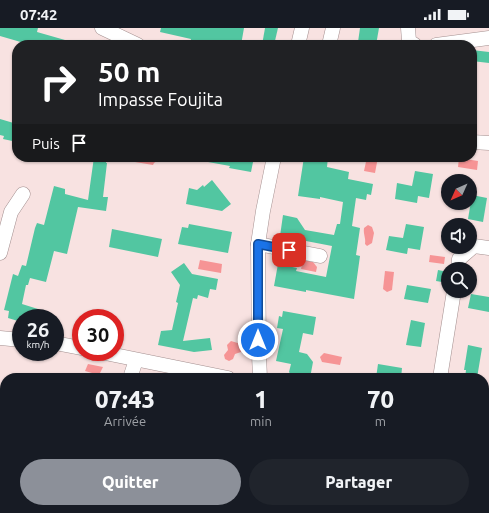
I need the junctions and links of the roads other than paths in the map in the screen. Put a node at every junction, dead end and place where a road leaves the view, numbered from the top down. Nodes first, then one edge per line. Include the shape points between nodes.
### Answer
1 (102, 28) edge
2 (302, 28) edge
3 (333, 28) edge
4 (408, 28) edge
5 (489, 38) edge
6 (127, 40) edge
7 (300, 40) edge
8 (330, 40) edge
9 (409, 40) edge
10 (474, 40) edge
11 (477, 142) edge
12 (489, 143) edge
13 (273, 162) edge
14 (23, 194) dead end
15 (258, 244) junction
16 (489, 248) edge
17 (0, 253) edge
18 (320, 256) dead end
19 (459, 262) edge
20 (453, 298) edge
21 (0, 338) edge
22 (12, 339) edge
23 (124, 357) edge
24 (136, 360) junction
25 (132, 373) edge
26 (202, 373) edge
27 (260, 373) edge
28 (441, 373) edge

1 - 6 street
2 - 7 street
3 - 8 street
4 - 9 street
5 - 10 street
11 - 12 street
13 - 15 street
14 - 17 street via 11,212
15 - 18 street
15 - 27 street
16 - 19 street via 474,246
20 - 28 street
21 - 22 street
23 - 24 street
24 - 25 street
24 - 26 street

